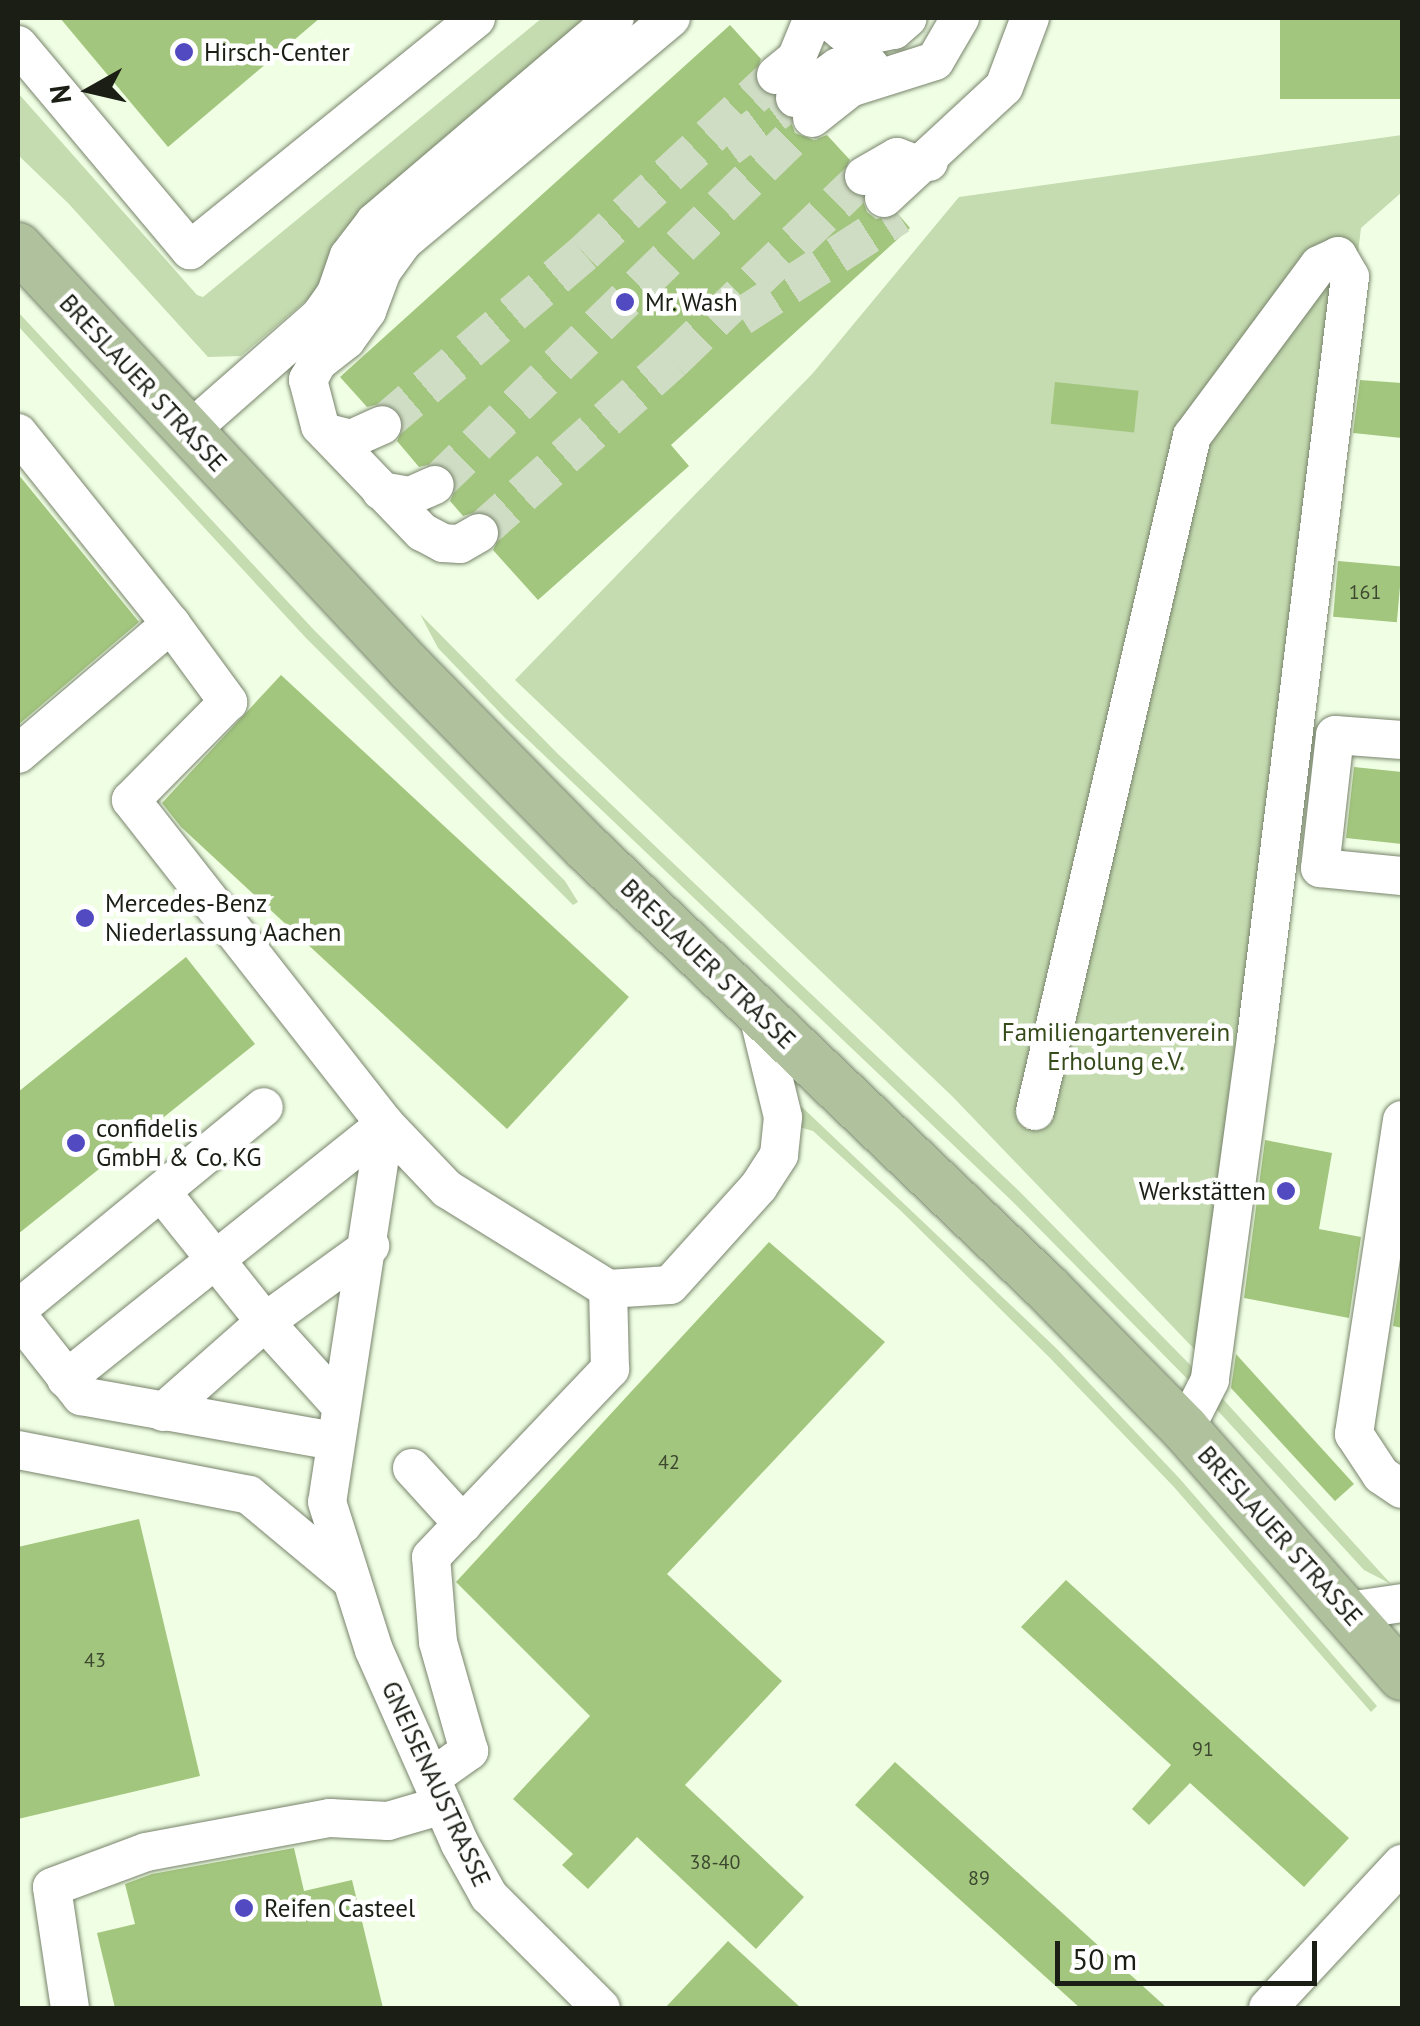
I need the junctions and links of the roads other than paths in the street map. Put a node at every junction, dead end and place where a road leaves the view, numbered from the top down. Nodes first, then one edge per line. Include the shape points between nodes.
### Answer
1 (476, 18) edge
2 (615, 18) edge
3 (671, 18) edge
4 (812, 18) edge
5 (826, 18) edge
6 (908, 18) edge
7 (960, 18) edge
8 (1030, 18) edge
9 (18, 45) edge
10 (929, 162) junction
11 (18, 247) edge
12 (382, 424) tunnel mouth
13 (188, 432) junction
14 (18, 433) edge
15 (327, 434) junction
16 (435, 485) tunnel mouth
17 (381, 491) junction
18 (478, 533) tunnel mouth
19 (171, 624) junction
20 (1402, 740) edge
21 (18, 754) edge
22 (1402, 876) edge
23 (757, 1010) junction
24 (264, 1107) dead end
25 (1035, 1112) dead end
26 (1402, 1120) edge
27 (385, 1124) junction
28 (163, 1194) junction
29 (370, 1246) junction
30 (215, 1258) junction
31 (608, 1289) junction
32 (18, 1312) edge
33 (265, 1322) junction
34 (66, 1379) junction
35 (163, 1412) junction
36 (337, 1423) junction
37 (1184, 1429) junction
38 (18, 1450) edge
39 (412, 1468) dead end
40 (1402, 1489) edge
41 (464, 1524) junction
42 (351, 1580) junction
43 (1402, 1603) edge
44 (1348, 1611) junction
45 (1402, 1676) edge
46 (437, 1791) junction
47 (1402, 1864) edge
48 (70, 2008) edge
49 (597, 2008) edge
50 (1268, 2008) edge

1 - 9 street via 190,250
2 - 13 street via 375,222 349,256 320,316
3 - 15 street via 404,241 367,311 308,380 312,407
4 - 7 street via 796,59 803,107 934,61
5 - 6 street via 860,37 894,30
8 - 10 street via 1004,87
10 - 10 street via 882,196 897,157
11 - 13 main road, BRESLAUER STRASSE
12 - 15 street via 351,439
13 - 23 main road, BRESLAUER STRASSE via 588,850
14 - 19 street
15 - 17 street
16 - 17 street via 410,496
17 - 18 street via 422,532 443,543 460,544
19 - 21 street
19 - 27 street via 228,702 130,800
20 - 22 street via 1335,735 1320,868
23 - 31 street via 784,1117 780,1155 670,1284
23 - 37 main road, BRESLAUER STRASSE via 1048,1288
24 - 28 street
25 - 37 street via 1192,436 1319,265 1338,256 1350,276 1348,296 1250,1091 1210,1380
26 - 40 street via 1354,1434 1382,1475
27 - 29 street, GNEISENAUSTRASSE
27 - 30 street
27 - 31 street via 447,1189
28 - 30 street
28 - 32 street
29 - 33 street
29 - 36 street, GNEISENAUSTRASSE
30 - 33 street
30 - 34 street
31 - 41 street via 610,1369
32 - 34 street
33 - 35 street
33 - 36 street
34 - 35 street via 81,1396
35 - 36 street
36 - 42 street, GNEISENAUSTRASSE via 327,1502
37 - 44 main road, BRESLAUER STRASSE
38 - 42 street via 250,1496
39 - 41 street
41 - 46 street via 431,1558 438,1642 469,1751
42 - 46 street, GNEISENAUSTRASSE via 374,1650
43 - 44 street
44 - 45 main road, BRESLAUER STRASSE
46 - 48 street via 388,1821 330,1818 146,1852 52,1887
46 - 49 street, GNEISENAUSTRASSE via 489,1896
47 - 50 street

